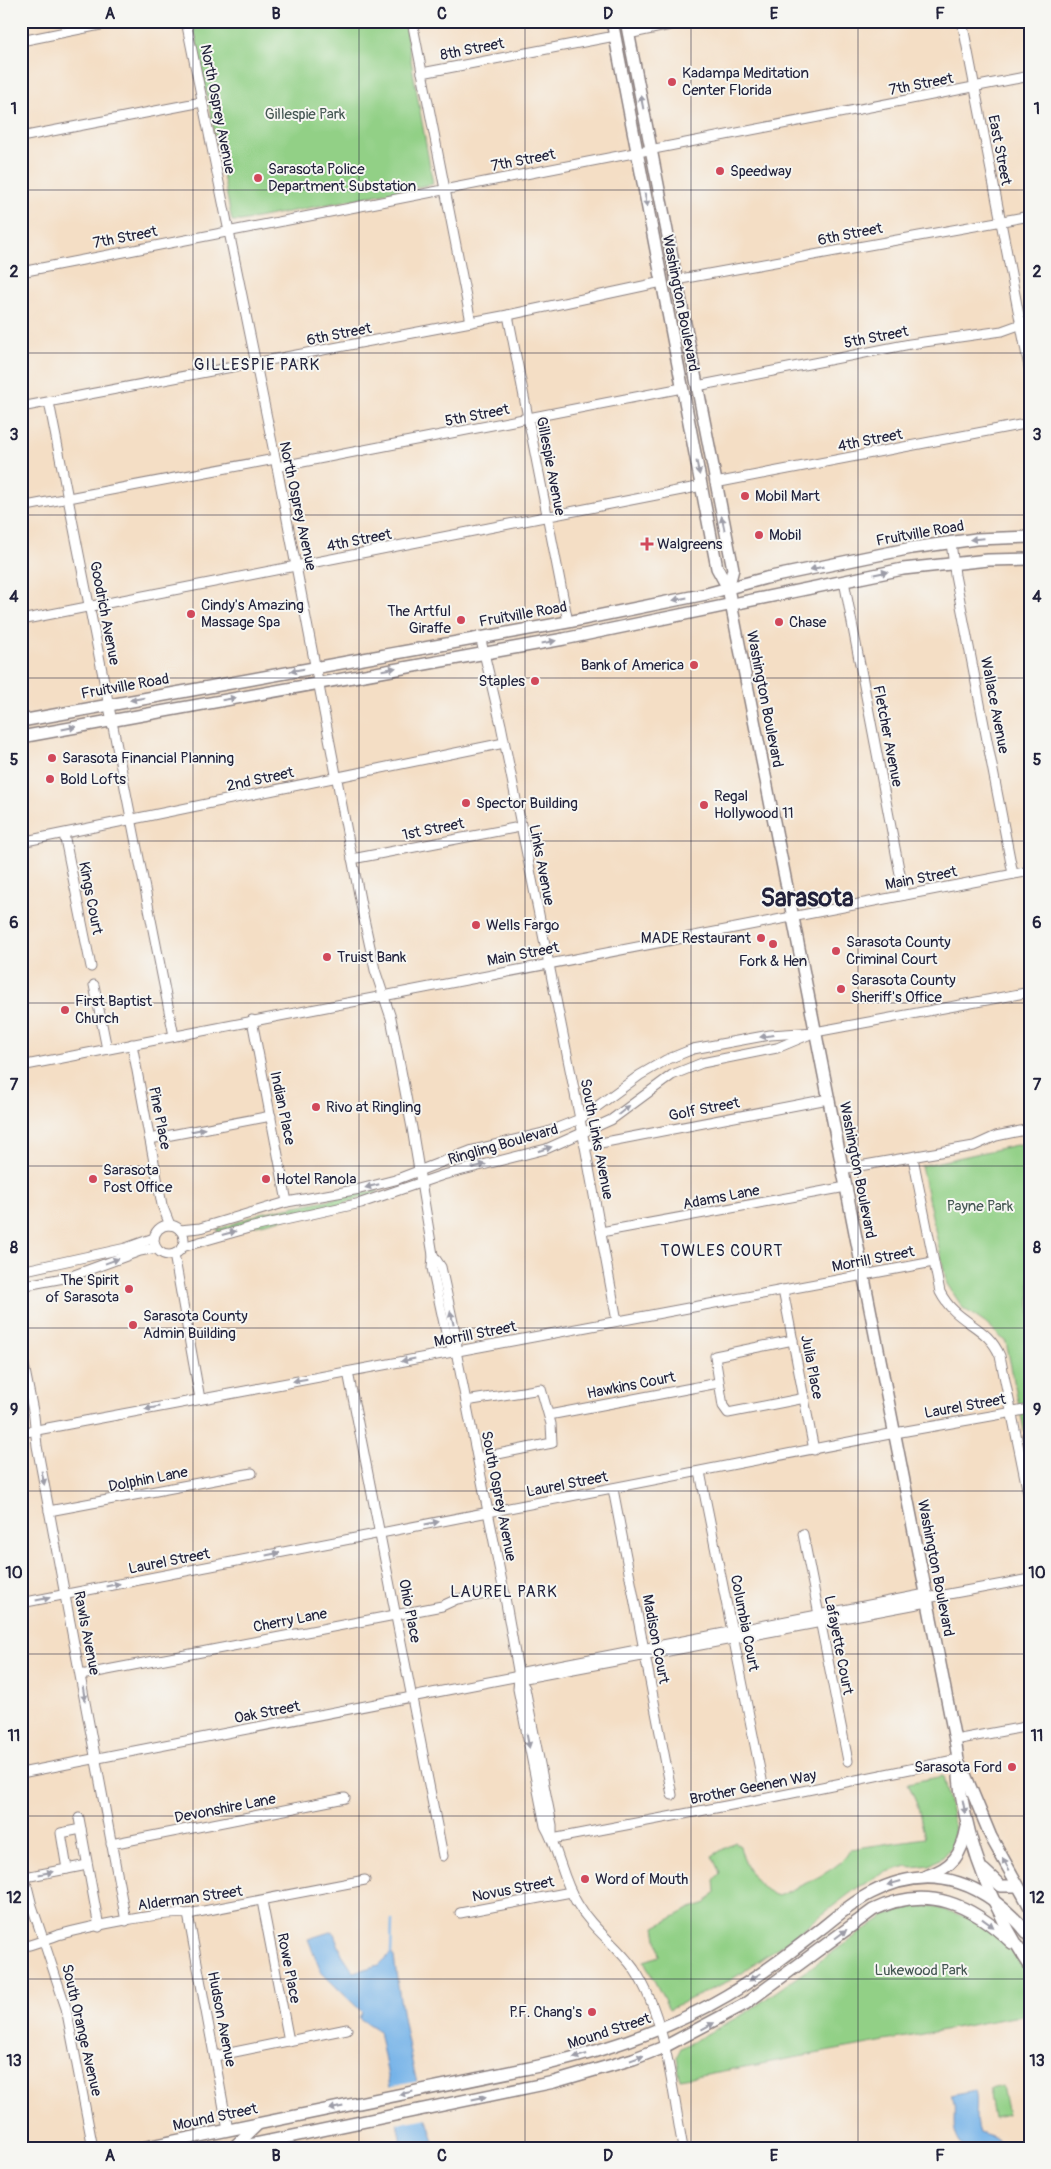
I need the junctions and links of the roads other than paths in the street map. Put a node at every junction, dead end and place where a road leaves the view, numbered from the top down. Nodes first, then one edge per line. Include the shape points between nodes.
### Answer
1 (120, 21) edge
2 (186, 21) edge
3 (412, 21) edge
4 (612, 21) edge
5 (626, 21) edge
6 (689, 21) edge
7 (962, 21) edge
8 (628, 34) junction
9 (615, 36) junction
10 (21, 41) edge
11 (422, 72) junction
12 (1030, 76) edge
13 (974, 88) junction
14 (202, 102) junction
15 (21, 137) edge
16 (651, 149) junction
17 (637, 152) junction
18 (445, 189) junction
19 (1030, 216) edge
20 (1000, 221) junction
21 (229, 231) junction
22 (21, 272) edge
23 (675, 280) junction
24 (662, 282) junction
25 (666, 304) junction
26 (508, 315) junction
27 (471, 322) junction
28 (1025, 323) edge
29 (255, 364) junction
30 (1030, 372) edge
31 (696, 386) junction
32 (682, 388) junction
33 (49, 402) junction
34 (21, 407) edge
35 (528, 419) junction
36 (1030, 423) edge
37 (276, 463) junction
38 (715, 483) junction
39 (702, 486) junction
40 (69, 498) junction
41 (21, 507) edge
42 (547, 517) junction
43 (1030, 537) edge
44 (951, 542) junction
45 (1030, 559) edge
46 (954, 562) junction
47 (297, 566) junction
48 (844, 581) junction
49 (728, 588) junction
50 (731, 605) junction
51 (90, 606) junction
52 (21, 620) edge
53 (568, 622) junction
54 (480, 636) junction
55 (485, 652) junction
56 (315, 666) junction
57 (318, 682) junction
58 (109, 704) junction
59 (112, 720) junction
60 (21, 721) edge
61 (21, 737) edge
62 (504, 743) junction
63 (336, 777) junction
64 (132, 819) junction
65 (520, 827) junction
66 (64, 834) junction
67 (21, 842) edge
68 (352, 859) junction
69 (1030, 871) edge
70 (1013, 874) junction
71 (904, 895) junction
72 (792, 915) junction
73 (547, 964) junction
74 (91, 967) dead end
75 (94, 985) dead end
76 (1030, 992) edge
77 (383, 996) junction
78 (252, 1020) junction
79 (815, 1032) junction
80 (174, 1036) junction
81 (132, 1044) junction
82 (107, 1049) junction
83 (21, 1066) edge
84 (828, 1098) junction
85 (270, 1116) junction
86 (580, 1119) junction
87 (1030, 1129) edge
88 (582, 1135) junction
89 (150, 1139) junction
90 (585, 1146) junction
91 (914, 1158) junction
92 (842, 1169) junction
93 (418, 1171) junction
94 (420, 1183) junction
95 (846, 1187) junction
96 (287, 1202) junction
97 (170, 1225) junction
98 (180, 1230) junction
99 (601, 1232) junction
100 (154, 1238) junction
101 (182, 1247) junction
102 (156, 1248) junction
103 (174, 1254) junction
104 (934, 1262) junction
105 (21, 1271) edge
106 (863, 1275) junction
107 (21, 1286) edge
108 (783, 1290) junction
109 (617, 1320) junction
110 (793, 1340) junction
111 (21, 1350) edge
112 (456, 1351) junction
113 (348, 1372) junction
114 (718, 1382) junction
115 (804, 1398) junction
116 (200, 1399) junction
117 (466, 1401) junction
118 (1030, 1409) edge
119 (1012, 1412) junction
120 (549, 1415) junction
121 (36, 1430) junction
122 (21, 1433) edge
123 (895, 1433) junction
124 (814, 1450) junction
125 (478, 1458) junction
126 (252, 1472) dead end
127 (700, 1472) junction
128 (613, 1489) junction
129 (1030, 1503) edge
130 (49, 1511) junction
131 (489, 1513) junction
132 (380, 1533) junction
133 (803, 1534) dead end
134 (1030, 1579) edge
135 (504, 1591) junction
136 (66, 1595) junction
137 (927, 1598) junction
138 (21, 1603) edge
139 (397, 1614) junction
140 (820, 1618) junction
141 (733, 1635) junction
142 (645, 1652) junction
143 (81, 1675) junction
144 (519, 1676) junction
145 (413, 1698) junction
146 (1030, 1726) edge
147 (955, 1740) junction
148 (959, 1759) junction
149 (95, 1760) junction
150 (848, 1762) dead end
151 (21, 1773) edge
152 (762, 1780) dead end
153 (672, 1795) dead end
154 (344, 1798) dead end
155 (79, 1818) dead end
156 (967, 1825) junction
157 (81, 1829) junction
158 (552, 1839) junction
159 (111, 1844) junction
160 (443, 1856) dead end
161 (21, 1862) edge
162 (88, 1865) junction
163 (980, 1865) junction
164 (67, 1869) junction
165 (25, 1877) junction
166 (920, 1878) junction
167 (365, 1880) dead end
168 (1018, 1886) junction
169 (570, 1892) junction
170 (992, 1897) junction
171 (262, 1901) junction
172 (1030, 1907) edge
173 (460, 1913) dead end
174 (188, 1914) junction
175 (126, 1921) junction
176 (99, 1927) junction
177 (1030, 1936) edge
178 (44, 1940) junction
179 (21, 1947) edge
180 (1020, 1952) junction
181 (1030, 1966) edge
182 (347, 2029) dead end
183 (660, 2030) junction
184 (289, 2041) junction
185 (664, 2048) junction
186 (215, 2056) junction
187 (555, 2062) junction
188 (517, 2071) junction
189 (532, 2087) junction
190 (498, 2094) junction
191 (260, 2123) junction
192 (228, 2130) junction
193 (94, 2148) edge
194 (141, 2148) edge
195 (234, 2148) edge
196 (683, 2148) edge

1 - 10 street
2 - 14 street, North Osprey Avenue
3 - 11 street
4 - 9 main road, Washington Boulevard
5 - 8 main road, Washington Boulevard
6 - 8 street
7 - 13 street, East Street
16 -> 8 main road, Washington Boulevard
9 - 11 street, 8th Street
9 - 17 main road, Washington Boulevard
11 - 18 street
12 - 13 street, 7th Street
13 - 16 street, 7th Street
13 - 20 street, East Street
14 - 15 street
14 - 21 street, North Osprey Avenue
16 - 17 street, 7th Street
16 - 23 main road, Washington Boulevard
17 - 18 street, 7th Street
17 -> 24 main road, Washington Boulevard
18 - 21 street, 7th Street
18 - 27 street
19 - 20 street, 6th Street
20 - 23 street, 6th Street
20 - 28 street, East Street
21 - 22 street, 7th Street
21 - 29 street, North Osprey Avenue
23 - 31 main road, Washington Boulevard
24 - 25 main road, Washington Boulevard
24 - 26 street, 6th Street
25 - 31 main road via 674,314 687,378
25 - 32 main road, Washington Boulevard
26 - 27 street, 6th Street
26 - 35 street, Gillespie Avenue
27 - 29 street, 6th Street
28 - 30 street, East Street
28 - 31 street, 5th Street via 1002,331 910,344
29 - 33 street, 6th Street
29 - 37 street, North Osprey Avenue
31 - 38 main road, Washington Boulevard
32 - 35 street, 5th Street
32 -> 39 main road, Washington Boulevard
33 - 34 street, 6th Street
33 - 40 street, Goodrich Avenue
35 - 37 street, 5th Street
35 - 42 street, Gillespie Avenue
36 - 38 street, 4th Street
37 - 40 street, 5th Street
37 - 47 street, North Osprey Avenue
49 -> 38 main road, Washington Boulevard via 733,569
39 - 42 street, 4th Street
39 - 49 main road, Washington Boulevard via 717,568
40 - 41 street, 5th Street
40 - 51 street, Goodrich Avenue
42 - 47 street, 4th Street
42 - 53 street, Gillespie Avenue
43 -> 44 main road, Fruitville Road
44 - 46 street, Wallace Avenue
44 -> 49 main road, Fruitville Road
45 - 46 main road, Fruitville Road
48 -> 46 main road, Fruitville Road
46 - 70 street, Wallace Avenue
47 - 51 street, 4th Street
47 - 56 street, North Osprey Avenue
48 - 50 main road, Fruitville Road
48 - 71 street, Fletcher Avenue
49 - 50 main road, Washington Boulevard
49 -> 53 main road, Fruitville Road
55 -> 50 main road, Fruitville Road
50 - 72 main road, Washington Boulevard
51 - 52 street, 4th Street
51 - 58 street, Goodrich Avenue
53 - 54 main road, Fruitville Road
54 - 55 street, Links Avenue
54 - 56 main road, Fruitville Road
57 -> 55 main road, Fruitville Road
55 - 62 street, Links Avenue
56 - 57 street, North Osprey Avenue
56 -> 58 main road, Fruitville Road
59 -> 57 main road, Fruitville Road
57 - 63 street, North Osprey Avenue
58 - 59 street, Goodrich Avenue
58 - 60 main road, Fruitville Road
61 -> 59 main road, Fruitville Road
59 - 64 street, Goodrich Avenue
62 - 63 street, 2nd Street
62 - 65 street, Links Avenue
63 - 64 street, 2nd Street
63 - 68 street, North Osprey Avenue
64 - 66 street, 2nd Street
64 - 80 street, Goodrich Avenue
65 - 68 street, 1st Street
65 - 73 street, Links Avenue
66 - 67 street, 2nd Street
66 - 74 street, Kings Court
68 - 77 street, North Osprey Avenue
69 - 70 street, Main Street
70 - 71 street, Main Street
71 - 72 street, Main Street
72 - 73 street, Main Street
72 - 79 main road, Washington Boulevard
73 - 77 street, Main Street
73 - 86 street, South Links Avenue
75 - 82 street
76 - 79 street, Ringling Boulevard
77 - 78 street, Main Street
77 - 93 street, South Osprey Avenue via 396,1042
78 - 80 street, Main Street
78 - 85 street, Indian Place
79 - 84 main road, Washington Boulevard
79 -> 86 street, Ringling Boulevard via 770,1035 693,1050 640,1075
88 -> 79 street, Ringling Boulevard via 611,1120 672,1075 702,1063 776,1048
80 - 81 street, Main Street
81 - 82 street, Main Street
81 - 89 street, Pine Place
82 - 83 street, Main Street
84 - 90 street, Golf Street
84 - 92 main road, Washington Boulevard
89 -> 85 street
85 - 96 street, Indian Place
86 - 88 street, South Links Avenue
86 - 93 street, Ringling Boulevard via 547,1132 473,1150
87 - 91 street via 996,1136 974,1146
88 - 90 street, South Links Avenue
94 -> 88 street, Ringling Boulevard via 546,1149
89 - 97 street, Pine Place via 162,1205
90 - 99 street, South Links Avenue
91 - 92 street
91 - 104 street
92 - 95 main road, Washington Boulevard
93 - 94 street, South Osprey Avenue
93 -> 96 street, Ringling Boulevard via 360,1189
101 -> 94 street, Ringling Boulevard via 361,1203
94 - 112 street, South Osprey Avenue via 433,1255 441,1267 457,1341
95 - 99 street, Adams Lane
95 - 106 main road, Washington Boulevard
96 - 98 street, Ringling Boulevard via 200,1228
97 - 98 street
97 - 100 street via 159,1229
98 - 101 street via 184,1236
99 - 109 street, South Links Avenue
100 - 102 street
100 - 105 street via 126,1248
101 - 103 street
102 - 103 street via 163,1254
107 -> 102 street via 68,1277
103 - 116 street
104 - 106 street, Morrill Street
104 - 119 street via 940,1292 947,1305 995,1344
106 - 108 street, Morrill Street
106 - 123 main road, Washington Boulevard
108 - 109 street, Morrill Street
108 - 110 street, Julia Place
109 - 112 street, Morrill Street
110 - 114 street via 716,1354
110 - 115 street, Julia Place
111 - 121 street, Rawls Avenue
112 -> 113 street, Morrill Street
112 - 117 street, South Osprey Avenue
113 -> 116 street, Morrill Street
113 - 132 street, Ohio Place
114 - 115 street via 723,1406 728,1413
114 - 120 street, Hawkins Court
115 - 124 street, Julia Place
116 -> 121 street, Morrill Street
117 - 120 street via 541,1389
117 - 125 street, South Osprey Avenue
118 - 119 street, Laurel Street
119 - 123 street, Laurel Street
119 - 129 street
120 - 125 street via 552,1443
121 - 122 street, Morrill Street
121 -> 130 street, Rawls Avenue via 36,1446
123 - 124 street, Laurel Street
123 - 137 main road, Washington Boulevard
124 - 127 street, Laurel Street
125 - 131 street, South Osprey Avenue
126 - 130 street, Dolphin Lane
127 - 128 street, Laurel Street
127 - 141 street, Columbia Court
128 - 131 street, Laurel Street
128 - 142 street, Madison Court
130 - 136 street, Rawls Avenue
132 -> 131 street, Laurel Street
131 - 135 street, South Osprey Avenue
136 -> 132 street, Laurel Street
132 - 139 street, Ohio Place
133 - 140 street, Lafayette Court
134 - 137 street
135 - 139 street, Cherry Lane via 457,1598 442,1606
135 - 144 street, South Osprey Avenue
138 -> 136 street, Laurel Street
136 - 143 street, Rawls Avenue
137 - 140 street, Oak Street
137 - 147 main road, Washington Boulevard
139 - 143 street, Cherry Lane
139 - 145 street, Ohio Place
140 - 141 street, Oak Street
140 - 150 street, Lafayette Court
141 - 142 street, Oak Street
141 - 152 street, Columbia Court
142 - 144 street, Oak Street
142 - 153 street, Madison Court
143 -> 149 street, Rawls Avenue
144 - 145 street, Oak Street
144 - 158 street, South Osprey Avenue via 518,1689 536,1783 545,1826
145 - 149 street, Oak Street
145 - 160 street, Ohio Place
146 - 147 street
147 - 148 main road, Washington Boulevard
148 -> 156 main road, Washington Boulevard
148 - 158 street, Brother Geenen Way
168 -> 148 main road, Washington Boulevard via 991,1837
149 - 151 street, Oak Street
149 - 159 street, Rawls Avenue
154 - 159 street, Devonshire Lane
155 - 157 street
156 - 163 main road, Washington Boulevard
156 - 166 main road via 964,1846 952,1861 937,1873
157 - 162 street
157 - 164 street via 60,1833
158 - 169 street, South Osprey Avenue
159 - 175 street, Rawls Avenue
161 - 165 street, South Orange Avenue
162 - 164 street
162 - 176 street
163 - 168 main road via 1001,1886
163 - 170 main road, Washington Boulevard
165 -> 164 street
165 - 178 street, South Orange Avenue
166 - 170 main road, Mound Street via 953,1881
166 -> 183 main road, Mound Street via 869,1893 727,1996
167 - 171 street, Alderman Street
168 - 172 main road, Washington Boulevard
169 - 173 street, Novus Street
169 - 183 street, South Osprey Avenue via 588,1920 634,1969
170 - 177 main road, Mound Street
170 - 180 main road, Washington Boulevard
171 - 174 street, Alderman Street
171 - 184 street, Rowe Place
174 - 175 street, Alderman Street via 175,1912
174 - 186 street, Hudson Avenue
175 - 176 street, Alderman Street
176 - 178 street, Alderman Street
178 - 179 street, Alderman Street
178 - 193 street, South Orange Avenue via 73,2039
180 - 181 main road
185 -> 180 main road via 745,2004 873,1910 897,1900 928,1897 957,1904 988,1923
182 - 184 street
183 - 185 street, South Osprey Avenue
183 -> 187 main road, Mound Street
184 - 186 street
189 -> 185 main road via 594,2072
185 - 196 street, South Osprey Avenue
186 - 192 street, Hudson Avenue
187 - 188 main road, Mound Street
187 - 189 main road
188 - 190 main road via 513,2082
188 -> 191 main road, Mound Street
189 - 190 main road
195 -> 190 main road
191 - 192 main road, Mound Street
191 - 195 main road
192 - 194 main road, Mound Street

